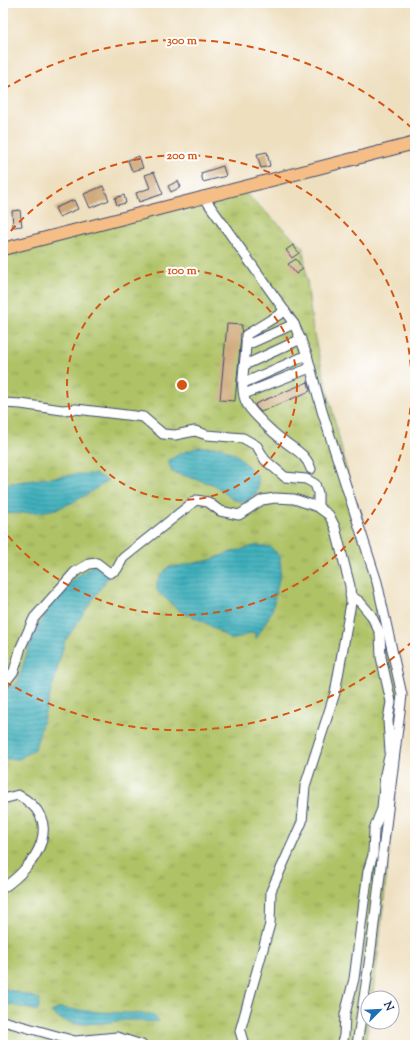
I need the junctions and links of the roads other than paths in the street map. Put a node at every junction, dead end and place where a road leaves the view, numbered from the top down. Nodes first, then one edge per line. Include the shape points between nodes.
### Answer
1 (415, 143) edge
2 (203, 196) junction
3 (3, 249) edge
4 (285, 311) junction
5 (294, 324) junction
6 (301, 339) junction
7 (247, 345) junction
8 (307, 355) junction
9 (245, 365) junction
10 (310, 368) junction
11 (244, 383) junction
12 (244, 394) junction
13 (3, 404) edge
14 (311, 469) junction
15 (306, 479) junction
16 (315, 484) junction
17 (318, 506) junction
18 (350, 595) junction
19 (3, 685) edge
20 (3, 799) edge
21 (3, 888) edge
22 (3, 1021) edge
23 (142, 1045) edge
24 (244, 1045) edge
25 (341, 1045) edge
26 (357, 1045) edge

1 - 2 main road
2 - 3 main road
2 - 4 street
4 - 5 street
4 - 7 street via 246,335
5 - 6 street
5 - 7 street
6 - 8 street
6 - 9 street
7 - 9 street
8 - 10 street
8 - 11 street
9 - 11 street
10 - 12 street
10 - 26 street via 377,582 402,695
11 - 12 street
12 - 14 street via 247,404 284,441 302,454
13 - 15 street via 143,417 163,434 175,435 195,431 207,435 243,438 257,446 266,460 285,477
14 - 15 street
14 - 16 street
15 - 16 street
16 - 17 street
17 - 18 street via 328,515 335,527
17 - 19 street via 294,499 275,498 262,500 239,515 220,510 208,502 196,500 123,558 117,569 110,573 97,563 89,564 75,572 34,618 21,646 14,671
18 - 24 street via 351,603 335,693 305,786 302,822 271,891 270,924 240,1031
18 - 25 street via 371,615 380,633 381,657 391,702 388,720 390,752 382,809 374,829 373,855 368,871 354,978
20 - 21 street via 18,795 28,800 40,812 44,825 42,845 26,868
22 - 23 street via 75,1041 117,1037

